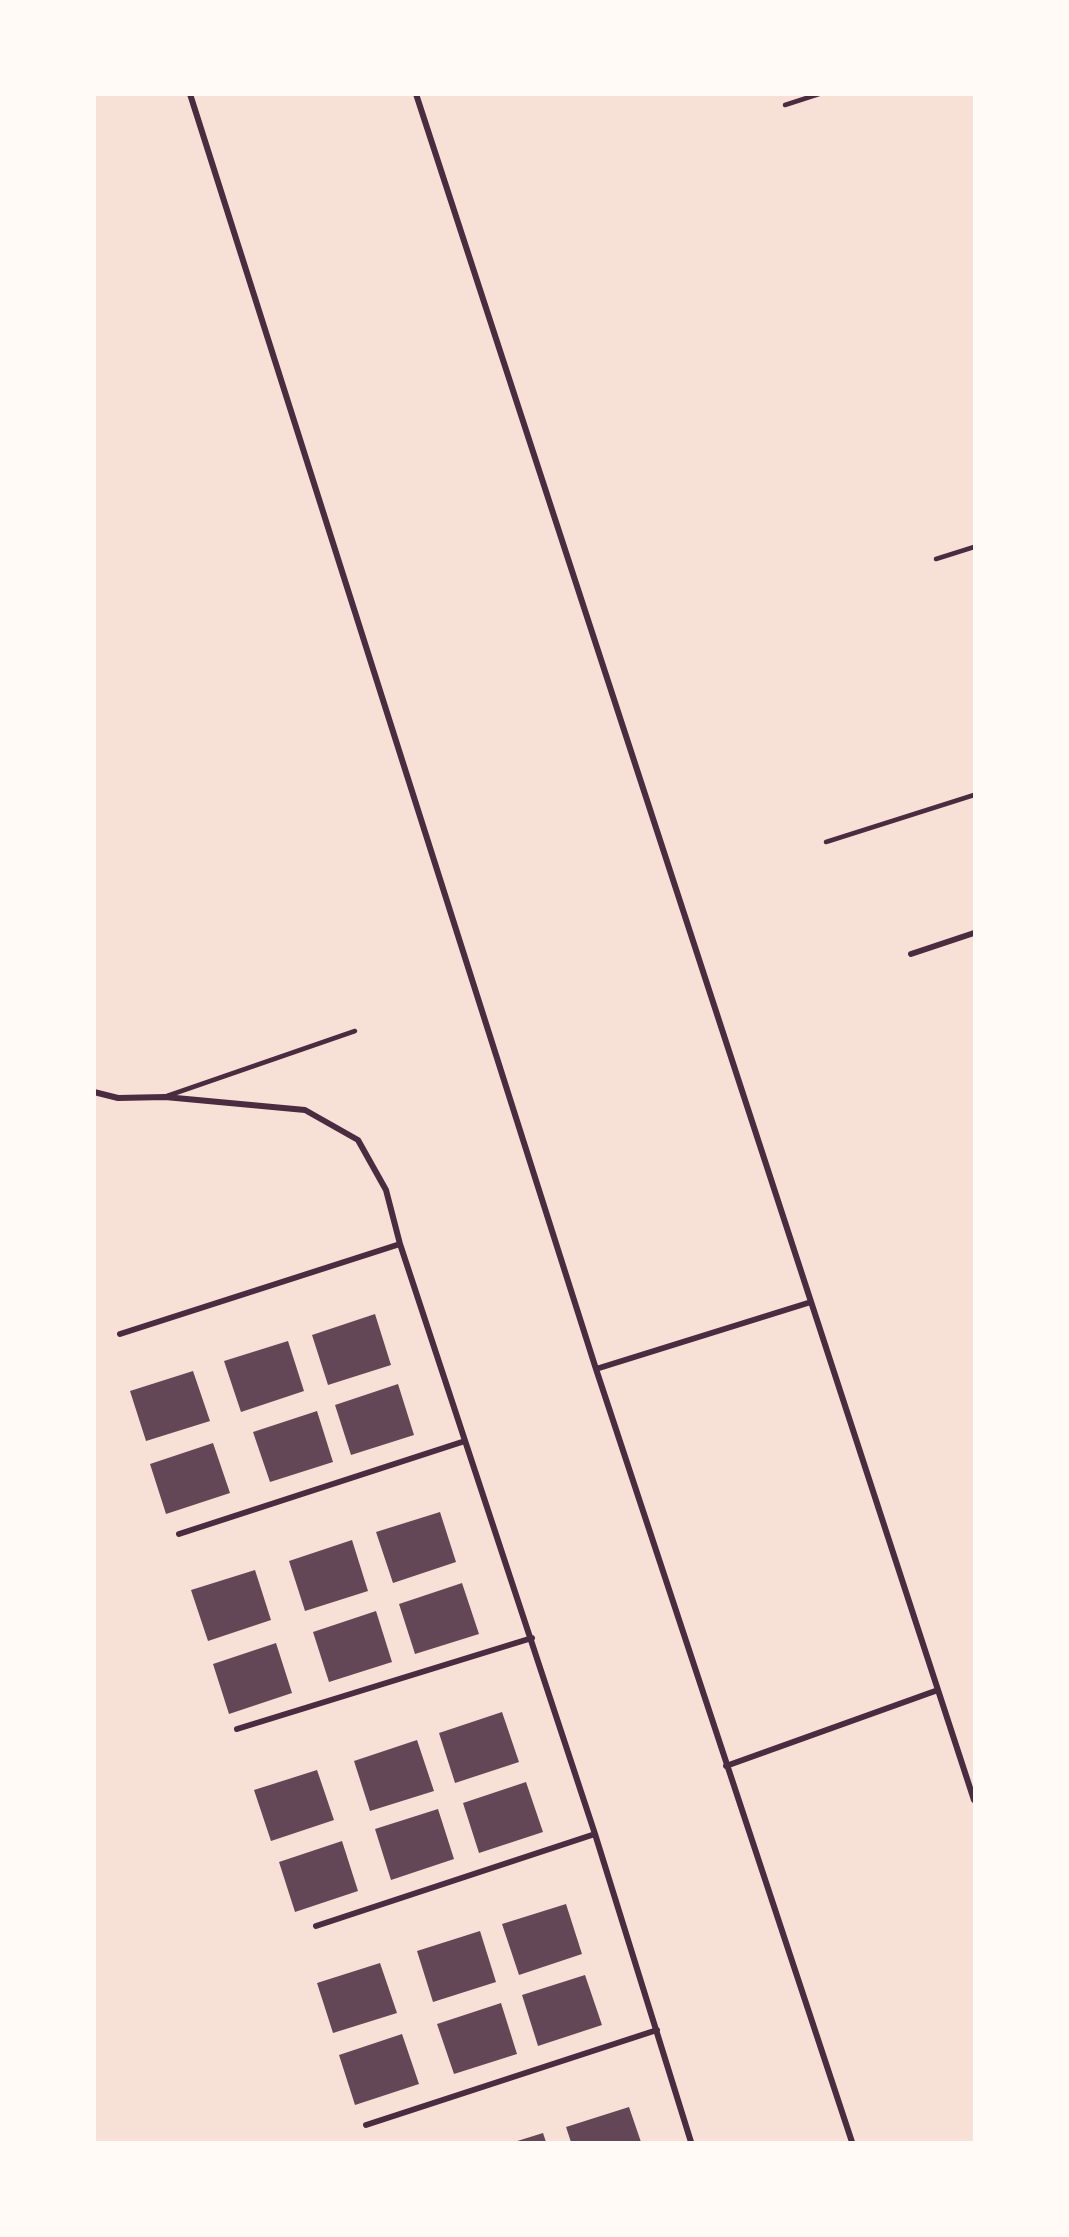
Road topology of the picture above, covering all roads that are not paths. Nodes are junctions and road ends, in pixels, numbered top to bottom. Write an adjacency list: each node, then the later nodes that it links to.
1 (190, 94): 17 (street)
2 (416, 94): 15 (street)
3 (819, 94): 4 (lane)
4 (785, 105)
5 (975, 547): 6 (lane)
6 (936, 559)
7 (975, 795): 8 (lane)
8 (826, 842)
9 (975, 933): 10 (street)
10 (911, 954)
11 (355, 1031): 13 (lane)
12 (94, 1092): 13 (street)
13 (165, 1097): 14 (street)
14 (400, 1244): 16 (street); 18 (street)
15 (811, 1302): 17 (street); 21 (street)
16 (120, 1334)
17 (596, 1369): 23 (street)
18 (465, 1441): 19 (street); 20 (street)
19 (179, 1534)
20 (532, 1638): 22 (street); 25 (street)
21 (938, 1690): 23 (street); 24 (street)
22 (237, 1729)
23 (726, 1766): 30 (street)
24 (975, 1800)
25 (595, 1834): 26 (street); 27 (street)
26 (316, 1926)
27 (657, 2030): 28 (street); 29 (street)
28 (366, 2125)
29 (691, 2142)
30 (852, 2142)

